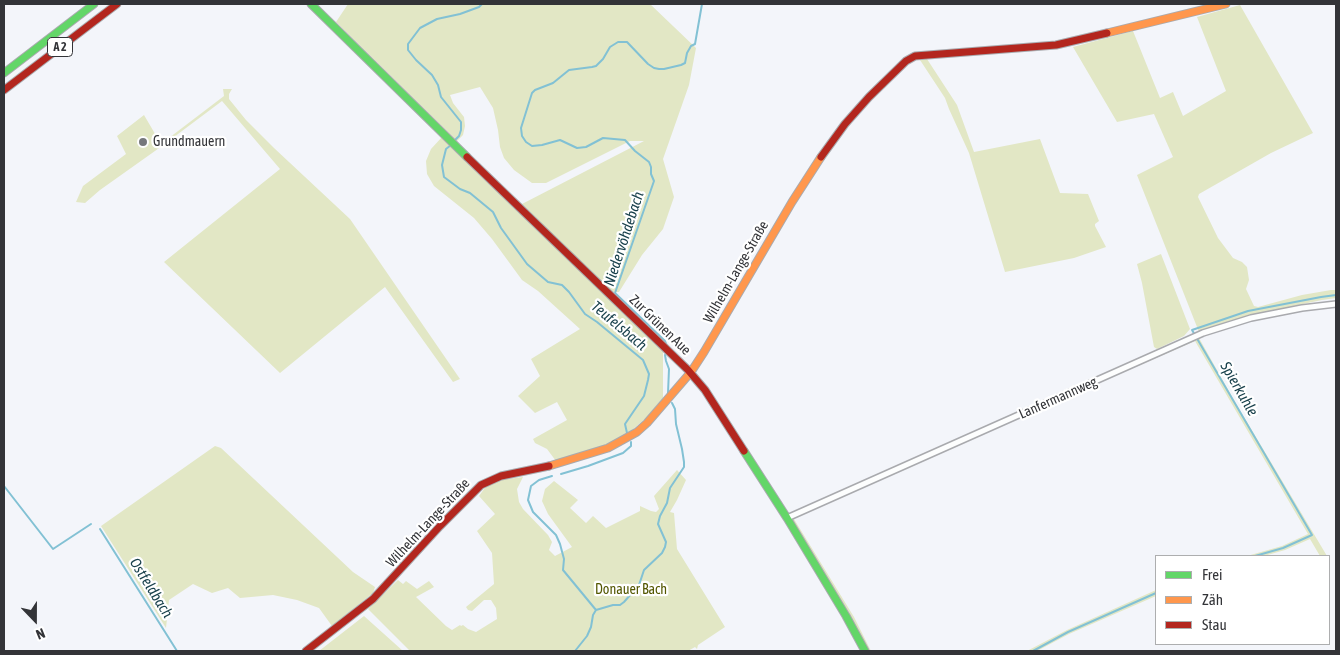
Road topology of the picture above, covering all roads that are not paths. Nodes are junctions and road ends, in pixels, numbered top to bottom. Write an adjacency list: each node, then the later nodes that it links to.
1 (94, 4): 5 (main road, A 2)
2 (117, 4): 6 (main road, A 2)
3 (311, 4): 8 (main road, Zur Grünen Aue)
4 (1226, 4): 8 (main road, Wilhelm-Lange-Straße)
5 (4, 73)
6 (4, 90)
7 (1336, 304): 9 (street, Lanfermannweg)
8 (690, 372): 9 (main road, Zur Grünen Aue); 10 (main road, Wilhelm-Lange-Straße)
9 (787, 518): 11 (main road, Zur Grünen Aue)
10 (306, 651)
11 (865, 651)

